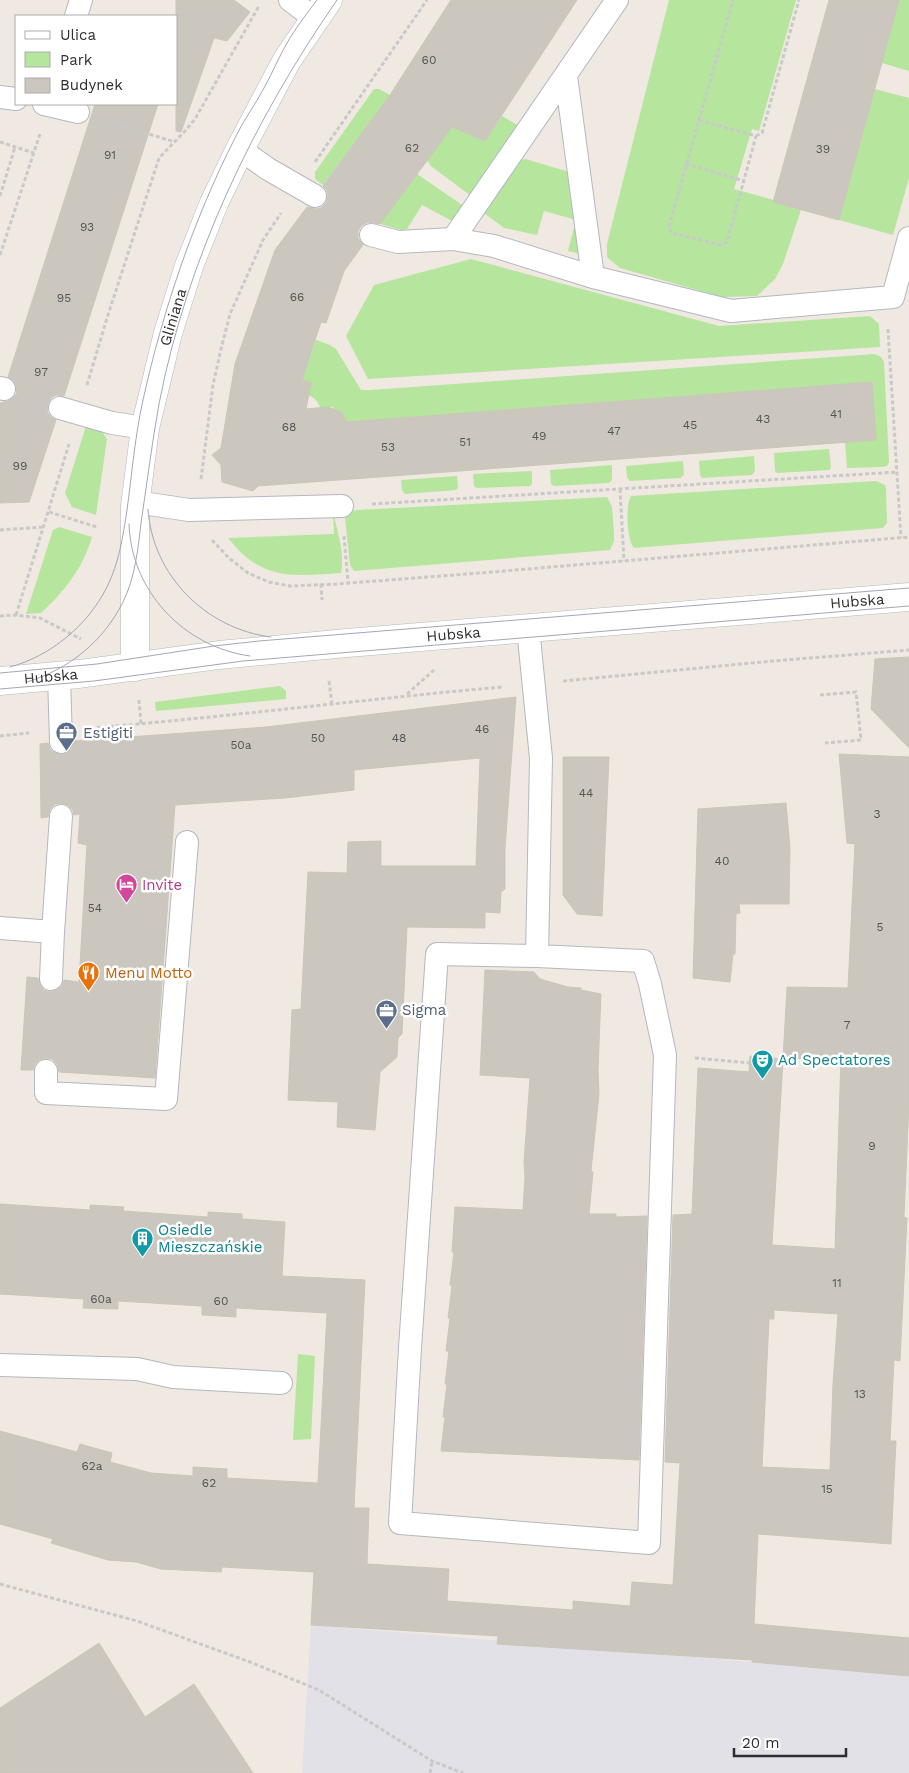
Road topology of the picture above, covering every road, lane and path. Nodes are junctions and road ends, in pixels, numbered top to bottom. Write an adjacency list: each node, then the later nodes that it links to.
1 (81, 0): 9 (lane)
2 (260, 0): 19 (path)
3 (290, 0): 8 (lane)
4 (427, 0): 25 (path)
5 (617, 0): 10 (lane)
6 (733, 0): 16 (path)
7 (799, 0): 17 (path)
8 (322, 9): 21 (street, Gliniana)
9 (76, 15)
10 (566, 76): 29 (lane); 31 (lane)
11 (0, 97): 12 (lane)
12 (15, 100)
13 (48, 105): 22 (path)
14 (52, 105): 15 (lane)
15 (78, 112): 19 (path)
16 (698, 120): 17 (path); 23 (path)
17 (756, 136): 24 (path)
18 (0, 142): 20 (path)
19 (175, 142): 33 (path)
20 (15, 147): 22 (path); 26 (path)
21 (240, 149): 25 (lane); 34 (street, Gliniana)
22 (34, 153): 30 (path)
23 (686, 164): 24 (path); 24 (path)
24 (744, 181)
25 (307, 191): 36 (path)
26 (0, 196)
27 (371, 235): 29 (lane)
28 (909, 238): 32 (lane)
29 (453, 239): 31 (lane)
30 (0, 255)
31 (593, 277): 32 (lane)
32 (893, 297): 35 (path)
33 (69, 410): 34 (lane); 41 (path)
34 (146, 428): 38 (street, Gliniana)
35 (898, 472): 37 (path); 46 (path)
36 (201, 474)
37 (620, 489): 39 (path); 47 (path)
38 (136, 502): 40 (lane); 57 (street, Gliniana)
39 (342, 506): 40 (lane); 48 (path)
40 (201, 510): 49 (path)
41 (49, 512): 42 (path); 43 (path)
42 (44, 527): 44 (path); 52 (path)
43 (97, 527)
44 (0, 530)
45 (909, 537): 46 (path)
46 (901, 538): 47 (path)
47 (624, 561): 48 (path)
48 (348, 583): 49 (path)
49 (321, 584): 51 (path)
50 (909, 597): 55 (street, Hubska)
51 (322, 600)
52 (16, 615): 53 (path); 54 (path)
53 (0, 616)
54 (40, 618)
55 (528, 628): 57 (street, Hubska); 61 (lane)
56 (909, 650): 61 (path)
57 (135, 667): 58 (street, Hubska)
58 (59, 676): 59 (street, Hubska); 65 (lane)
59 (0, 680)
60 (329, 681): 63 (path)
61 (534, 684): 63 (path); 71 (lane)
62 (820, 695): 66 (path)
63 (332, 704): 65 (path)
64 (0, 736): 65 (path)
65 (62, 736)
66 (825, 743)
67 (61, 816): 70 (lane)
68 (187, 842): 75 (lane)
69 (0, 928): 70 (lane)
70 (53, 932): 72 (lane)
71 (537, 956): 73 (lane); 73 (lane)
72 (51, 978)
73 (665, 1055): 74 (path)
74 (750, 1063)
75 (46, 1071)
76 (0, 1365): 77 (lane)
77 (282, 1383)
78 (0, 1584): 79 (path)
79 (432, 1760): 80 (path); 81 (path)
80 (430, 1773)
81 (463, 1773)

